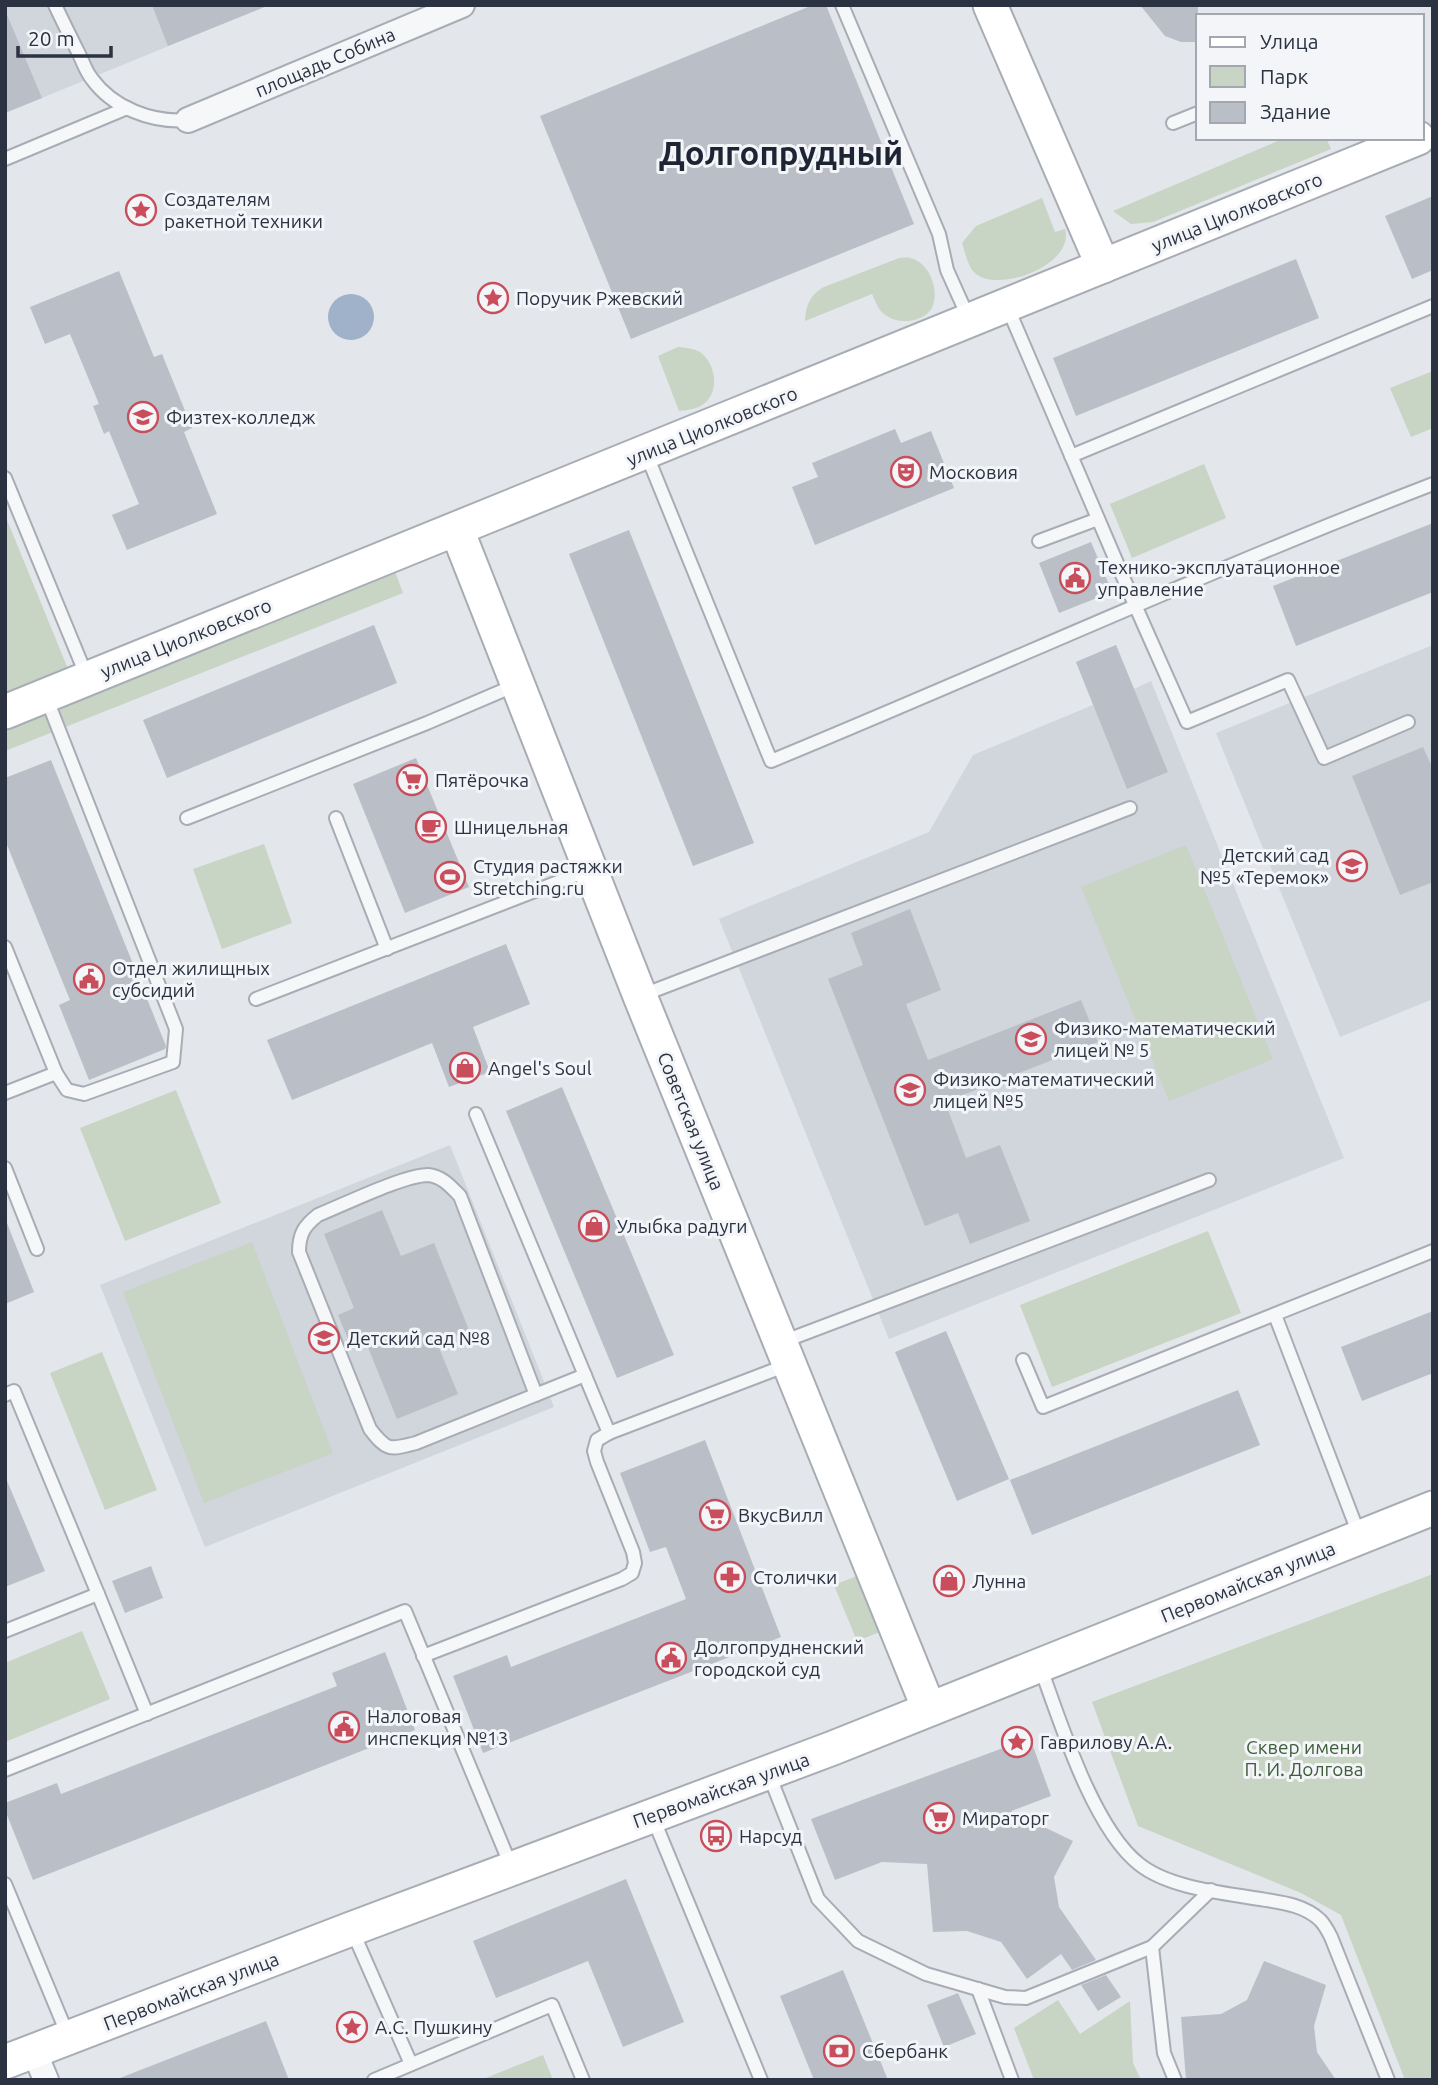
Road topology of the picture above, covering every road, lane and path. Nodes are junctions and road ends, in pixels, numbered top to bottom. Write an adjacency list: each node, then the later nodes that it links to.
1 (55, 5): 5 (lane)
2 (462, 5): 7 (street, площадь Собина)
3 (842, 5): 14 (lane)
4 (990, 5): 11 (street)
5 (127, 108): 7 (lane); 10 (lane)
6 (1196, 114): 8 (lane)
7 (188, 120)
8 (1173, 123)
9 (1414, 140): 11 (street, улица Циолковского)
10 (5, 159)
11 (1103, 266): 12 (street, улица Циолковского)
12 (1007, 305): 14 (street, улица Циолковского); 16 (lane)
13 (1433, 306): 16 (lane)
14 (970, 321): 15 (street, улица Циолковского)
15 (646, 453): 20 (street, улица Циолковского); 22 (lane)
16 (1071, 456): 19 (lane)
17 (5, 478): 23 (lane)
18 (1433, 484): 22 (lane)
19 (1098, 519): 21 (lane); 22 (lane)
20 (457, 530): 23 (street, улица Циолковского); 24 (street, Советская улица)
21 (1039, 541)
22 (1135, 605): 27 (lane)
23 (87, 678): 25 (street, улица Циолковского)
24 (516, 685): 29 (lane); 31 (street, Советская улица)
25 (46, 696): 26 (street, улица Циолковского); 36 (lane)
26 (5, 712)
27 (1408, 722)
28 (1130, 808): 34 (lane)
29 (187, 818)
30 (336, 818): 33 (lane)
31 (590, 870): 33 (lane); 34 (street, Советская улица)
32 (5, 947): 36 (lane)
33 (387, 949): 35 (lane)
34 (640, 996): 44 (street, Советская улица)
35 (256, 999)
36 (56, 1073): 37 (lane)
37 (5, 1093)
38 (476, 1114): 46 (lane)
39 (5, 1168): 41 (lane)
40 (1209, 1180): 44 (lane)
41 (37, 1249)
42 (1433, 1251): 43 (lane)
43 (1275, 1315): 45 (lane); 51 (lane)
44 (786, 1353): 49 (lane); 56 (street, Советская улица)
45 (1023, 1360)
46 (585, 1375): 48 (lane); 49 (lane)
47 (5, 1395): 52 (lane)
48 (536, 1395): 48 (lane)
49 (608, 1433): 54 (lane)
50 (1433, 1508): 51 (street, Первомайская улица)
51 (1360, 1537): 55 (street, Первомайская улица)
52 (98, 1594): 53 (lane); 57 (lane)
53 (5, 1630)
54 (423, 1656): 57 (lane); 61 (lane)
55 (1040, 1665): 56 (street, Первомайская улица); 63 (lane)
56 (929, 1709): 59 (street, Первомайская улица)
57 (147, 1714): 58 (lane)
58 (5, 1770)
59 (768, 1772): 60 (street, Первомайская улица); 66 (lane)
60 (652, 1815): 61 (street, Первомайская улица); 73 (lane)
61 (512, 1868): 64 (street, Первомайская улица)
62 (5, 1884): 67 (lane)
63 (1211, 1890): 65 (lane); 76 (lane)
64 (351, 1928): 67 (street, Первомайская улица); 69 (lane)
65 (1152, 1947): 66 (lane); 75 (lane)
66 (978, 1989): 74 (lane)
67 (69, 2038): 68 (street, Первомайская улица)
68 (29, 2064)
69 (411, 2064): 70 (lane); 72 (lane)
70 (388, 2077): 71 (lane)
71 (374, 2080)
72 (583, 2080)
73 (761, 2080)
74 (1012, 2080)
75 (1175, 2080)
76 (1388, 2080)

